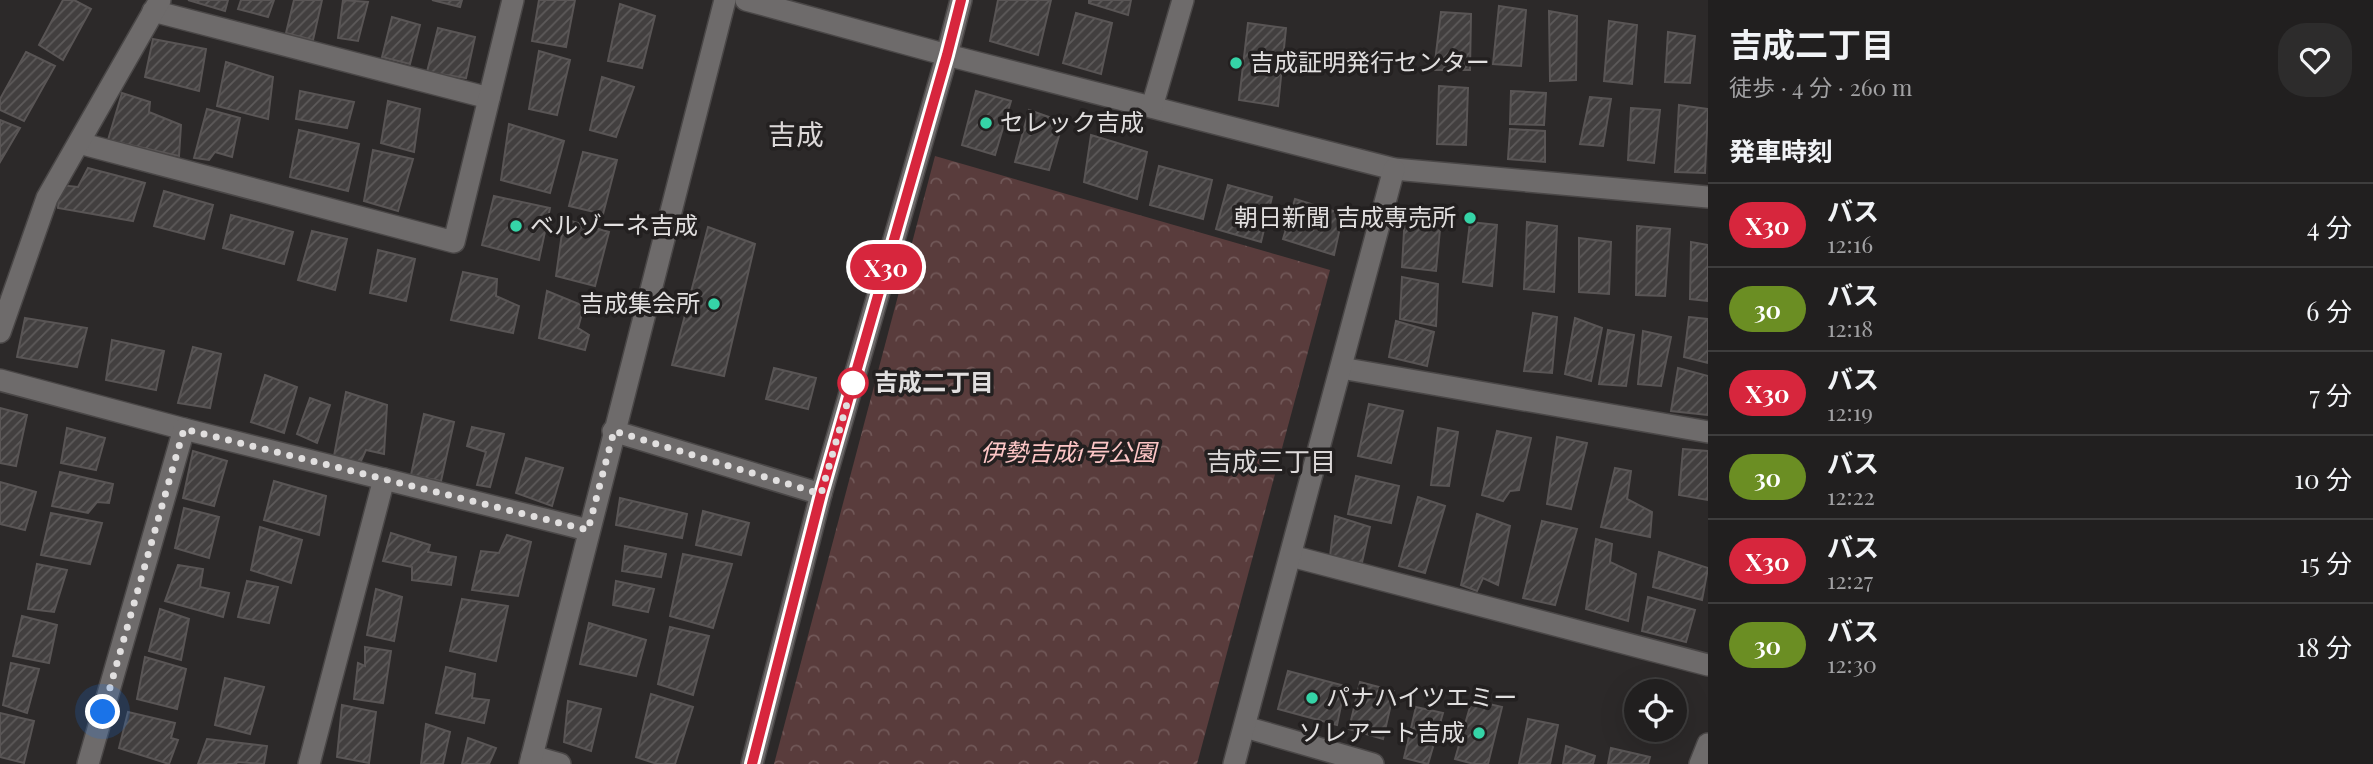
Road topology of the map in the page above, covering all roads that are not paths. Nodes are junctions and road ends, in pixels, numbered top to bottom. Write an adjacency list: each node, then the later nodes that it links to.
1 (513, 0): 8 (street)
2 (725, 0): 17 (street)
3 (746, 0): 7 (street)
4 (961, 0): 7 (street)
5 (1184, 0): 9 (street)
6 (157, 6): 8 (street); 10 (street)
7 (947, 55): 9 (street); 20 (street)
8 (489, 99): 10 (street)
9 (1152, 107): 11 (street)
10 (79, 143): 13 (street)
11 (1394, 169): 12 (street); 14 (street)
12 (1708, 197)
13 (0, 332)
14 (1342, 368): 18 (street); 22 (street)
15 (0, 380): 16 (street)
16 (184, 429): 19 (street); 27 (street)
17 (614, 431): 20 (street); 21 (street)
18 (1708, 432)
19 (384, 480): 21 (street); 28 (street)
20 (821, 494): 30 (street)
21 (588, 530): 26 (street)
22 (1291, 556): 23 (street); 24 (street)
23 (1708, 665)
24 (1245, 727): 31 (street); 32 (street)
25 (1708, 744): 33 (street)
26 (531, 760): 29 (street)
27 (88, 764)
28 (309, 764)
29 (560, 764)
30 (752, 764)
31 (1234, 764)
32 (1373, 764)
33 (1700, 764)

